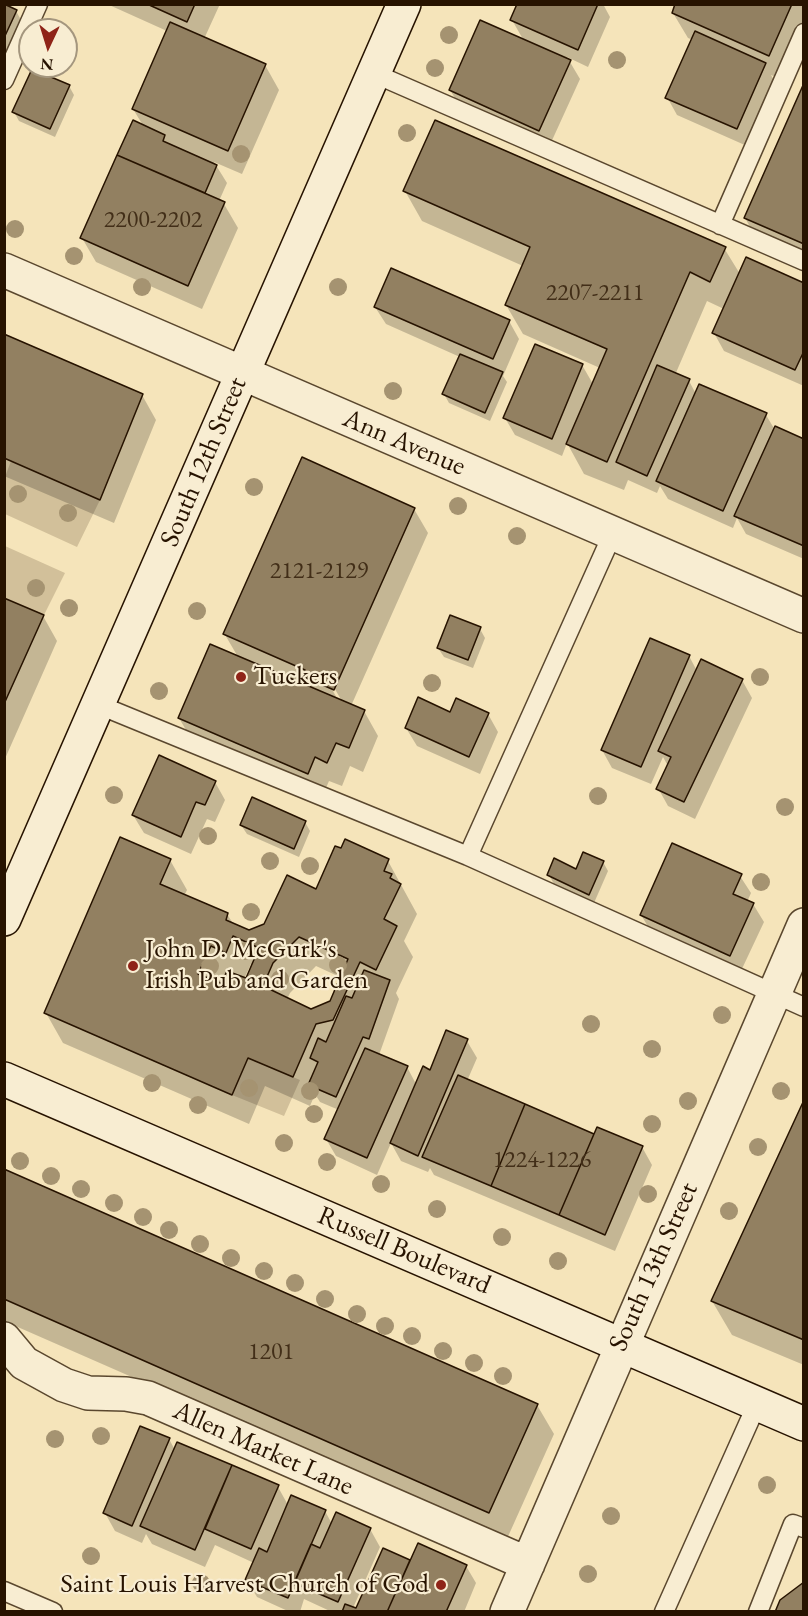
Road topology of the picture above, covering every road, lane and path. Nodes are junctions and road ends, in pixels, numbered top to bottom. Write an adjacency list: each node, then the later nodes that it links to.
1 (38, 4): 5 (lane)
2 (404, 4): 4 (street, South 12th Street)
3 (804, 33): 6 (lane)
4 (373, 74): 6 (lane); 9 (street, South 12th Street)
5 (4, 80)
6 (720, 225): 7 (lane)
7 (804, 261)
8 (4, 270): 9 (street, Ann Avenue)
9 (243, 373): 10 (street, Ann Avenue); 12 (street, South 12th Street)
10 (613, 533): 11 (street, Ann Avenue); 13 (lane)
11 (804, 616)
12 (99, 705): 13 (lane); 14 (street, South 12th Street)
13 (468, 856): 16 (lane)
14 (4, 919)
15 (804, 924): 16 (street, South 13th Street)
16 (773, 994): 17 (lane); 20 (street, South 13th Street)
17 (804, 1008)
18 (4, 1079): 20 (street, Russell Boulevard)
19 (4, 1339): 24 (street, Allen Market Lane)
20 (620, 1344): 21 (street, Russell Boulevard); 24 (street, South 13th Street)
21 (757, 1404): 22 (street, Russell Boulevard); 28 (lane)
22 (804, 1424)
23 (804, 1528): 29 (lane)
24 (528, 1564): 27 (street, South 13th Street)
25 (4, 1591): 26 (lane)
26 (53, 1611)
27 (507, 1611)
28 (664, 1611)
29 (758, 1611)

